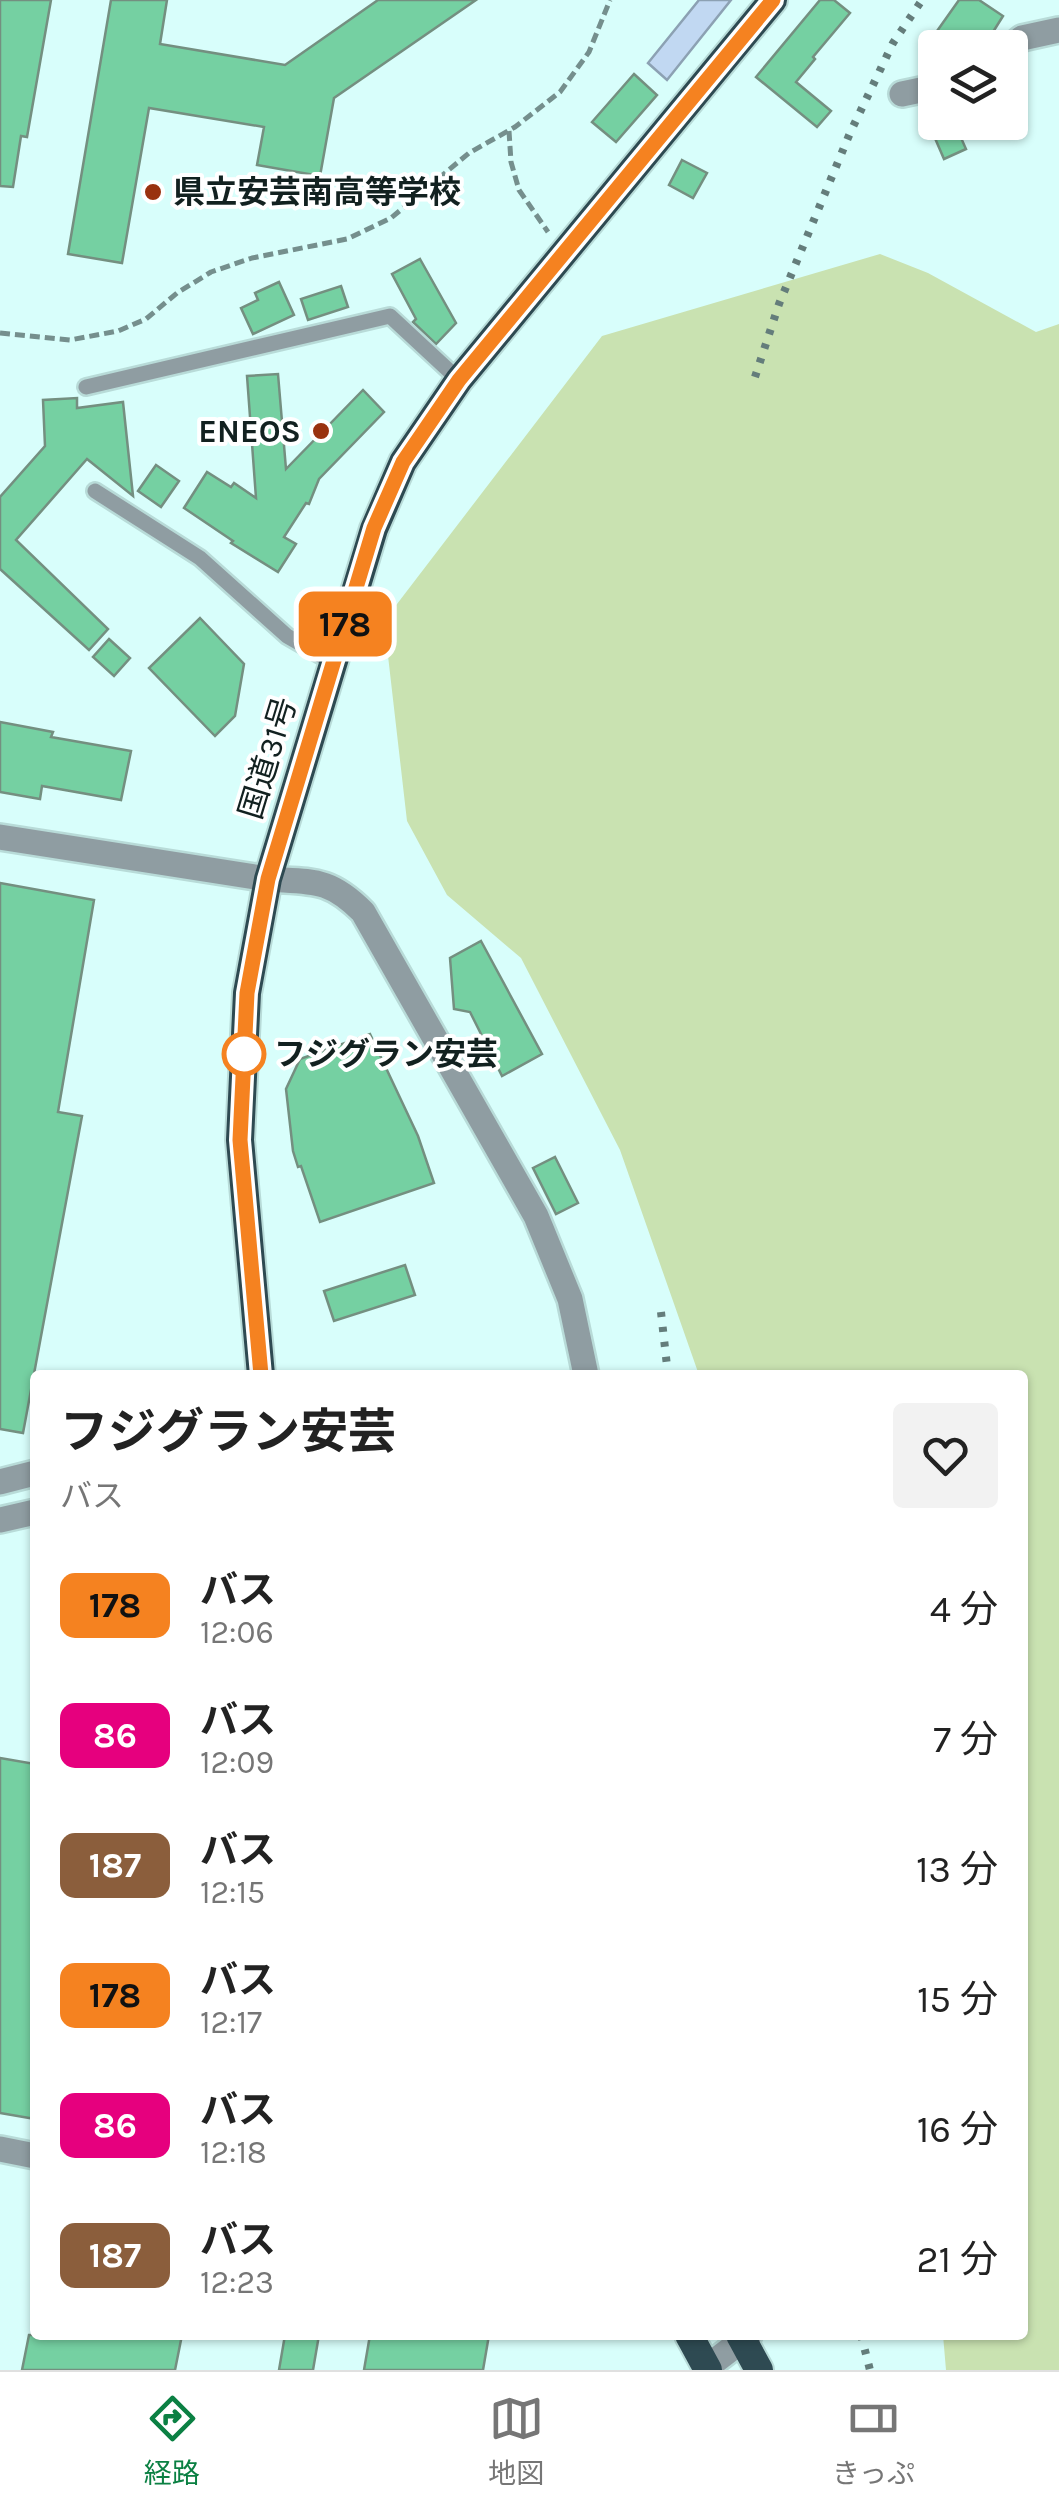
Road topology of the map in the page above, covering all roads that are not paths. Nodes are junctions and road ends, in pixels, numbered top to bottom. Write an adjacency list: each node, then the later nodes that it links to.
1 (773, 0): 6 (highway, 国道31号)
2 (1059, 30): 3 (street)
3 (1028, 37)
4 (918, 91): 5 (street)
5 (902, 94)
6 (459, 380): 7 (lane); 9 (highway, 国道31号)
7 (86, 387)
8 (95, 491): 9 (lane)
9 (334, 664): 11 (highway, 国道31号)
10 (0, 836): 11 (street)
11 (268, 879): 12 (highway, 国道31号); 13 (street)
12 (261, 1370)
13 (585, 1370)
14 (30, 1474): 15 (street)
15 (0, 1482)
16 (30, 1513): 17 (street)
17 (0, 1520)
18 (0, 2149): 19 (street)
19 (30, 2155)
20 (692, 2340): 23 (highway)
21 (741, 2340): 23 (street)
22 (745, 2340): 24 (highway)
23 (707, 2369)
24 (759, 2370)

